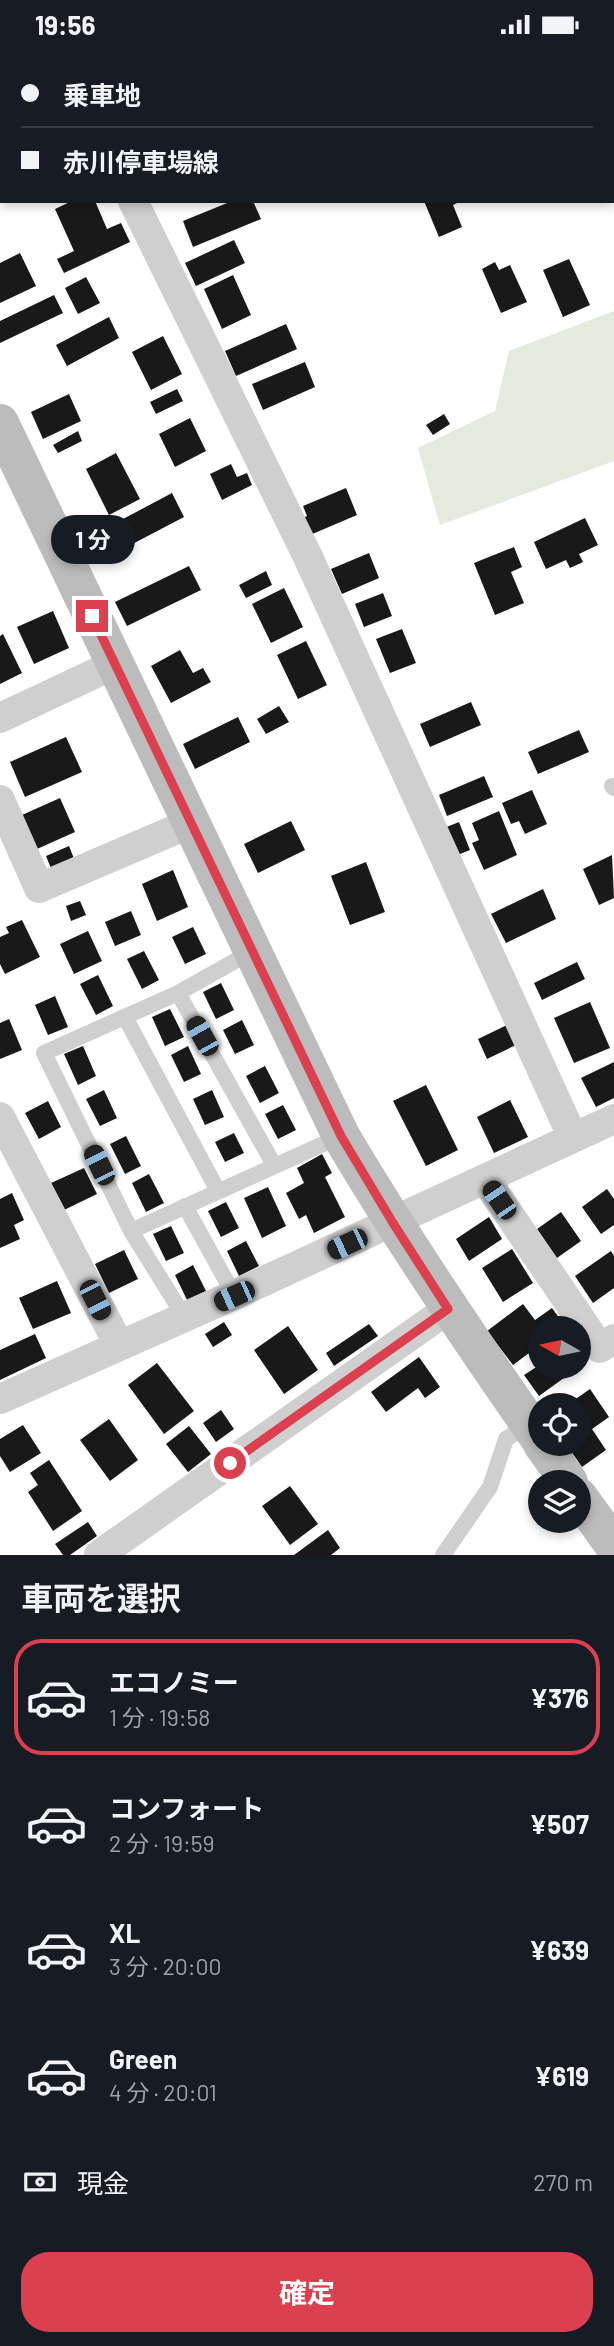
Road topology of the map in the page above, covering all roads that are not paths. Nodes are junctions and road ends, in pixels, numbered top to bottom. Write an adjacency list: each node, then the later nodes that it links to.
1 (134, 203): 13 (street)
2 (0, 423): 3 (main road)
3 (116, 664): 4 (street); 6 (main road)
4 (0, 718)
5 (0, 800): 6 (street)
6 (191, 823): 7 (main road)
7 (253, 951): 8 (lane); 12 (main road)
8 (178, 993): 9 (lane); 14 (lane)
9 (125, 1017): 16 (lane); 19 (lane)
10 (0, 1117): 24 (street)
11 (614, 1119): 13 (street)
12 (341, 1136): 14 (lane); 18 (main road)
13 (573, 1138): 15 (street)
14 (274, 1165): 16 (lane)
15 (485, 1179): 18 (street); 23 (street)
16 (218, 1191): 17 (lane)
17 (185, 1206): 19 (lane); 20 (lane)
18 (393, 1223): 20 (street); 21 (main road)
19 (131, 1231): 22 (lane)
20 (234, 1296): 22 (street)
21 (448, 1309): 26 (main road); 30 (street)
22 (185, 1318): 24 (street)
23 (614, 1339)
24 (119, 1346): 25 (street)
25 (0, 1399)
26 (528, 1423)
27 (528, 1437): 31 (lane)
28 (591, 1514): 29 (main road)
29 (614, 1546)
30 (99, 1555)
31 (443, 1555)

